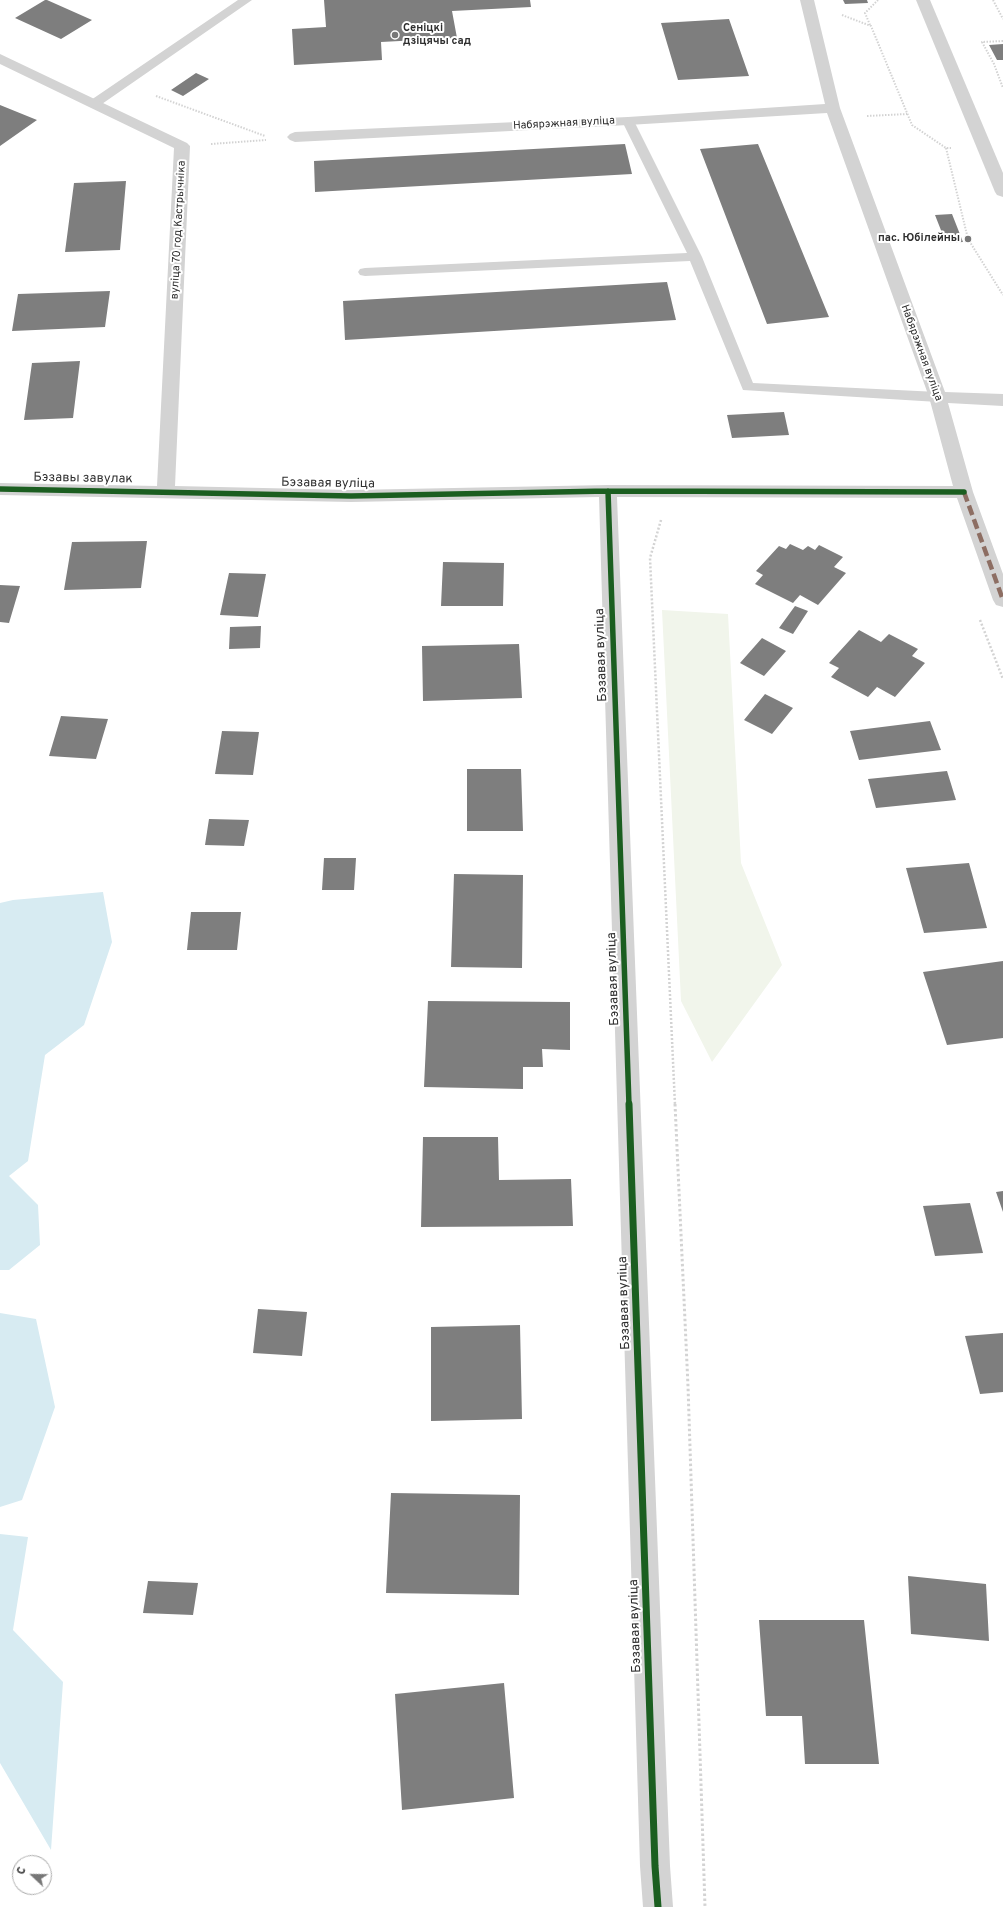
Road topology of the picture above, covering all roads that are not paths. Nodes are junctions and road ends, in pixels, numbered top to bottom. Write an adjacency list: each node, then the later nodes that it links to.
1 (246, 0): 5 (lane)
2 (923, 0): 9 (street)
3 (808, 1): 6 (street, Набярэжная вуліца)
4 (0, 58): 5 (street, вуліца 70 год Кастрычніка)
5 (95, 103): 16 (street, вуліца 70 год Кастрычніка)
6 (835, 112): 7 (street, Набярэжная вуліца); 12 (street, Набярэжная вуліца)
7 (628, 121): 8 (street, Набярэжная вуліца); 10 (lane)
8 (295, 137)
9 (1003, 192)
10 (695, 257): 11 (lane); 12 (lane)
11 (365, 272)
12 (938, 397): 13 (street); 17 (street, Набярэжная вуліца)
13 (1003, 400)
14 (0, 489): 16 (street, Бэзавы завулак)
15 (608, 491): 16 (street, Бэзавая вуліца); 17 (street); 19 (street, Бэзавая вуліца)
16 (166, 492)
17 (964, 492): 18 (street, Набярэжная вуліца)
18 (1003, 600)
19 (658, 1907)

